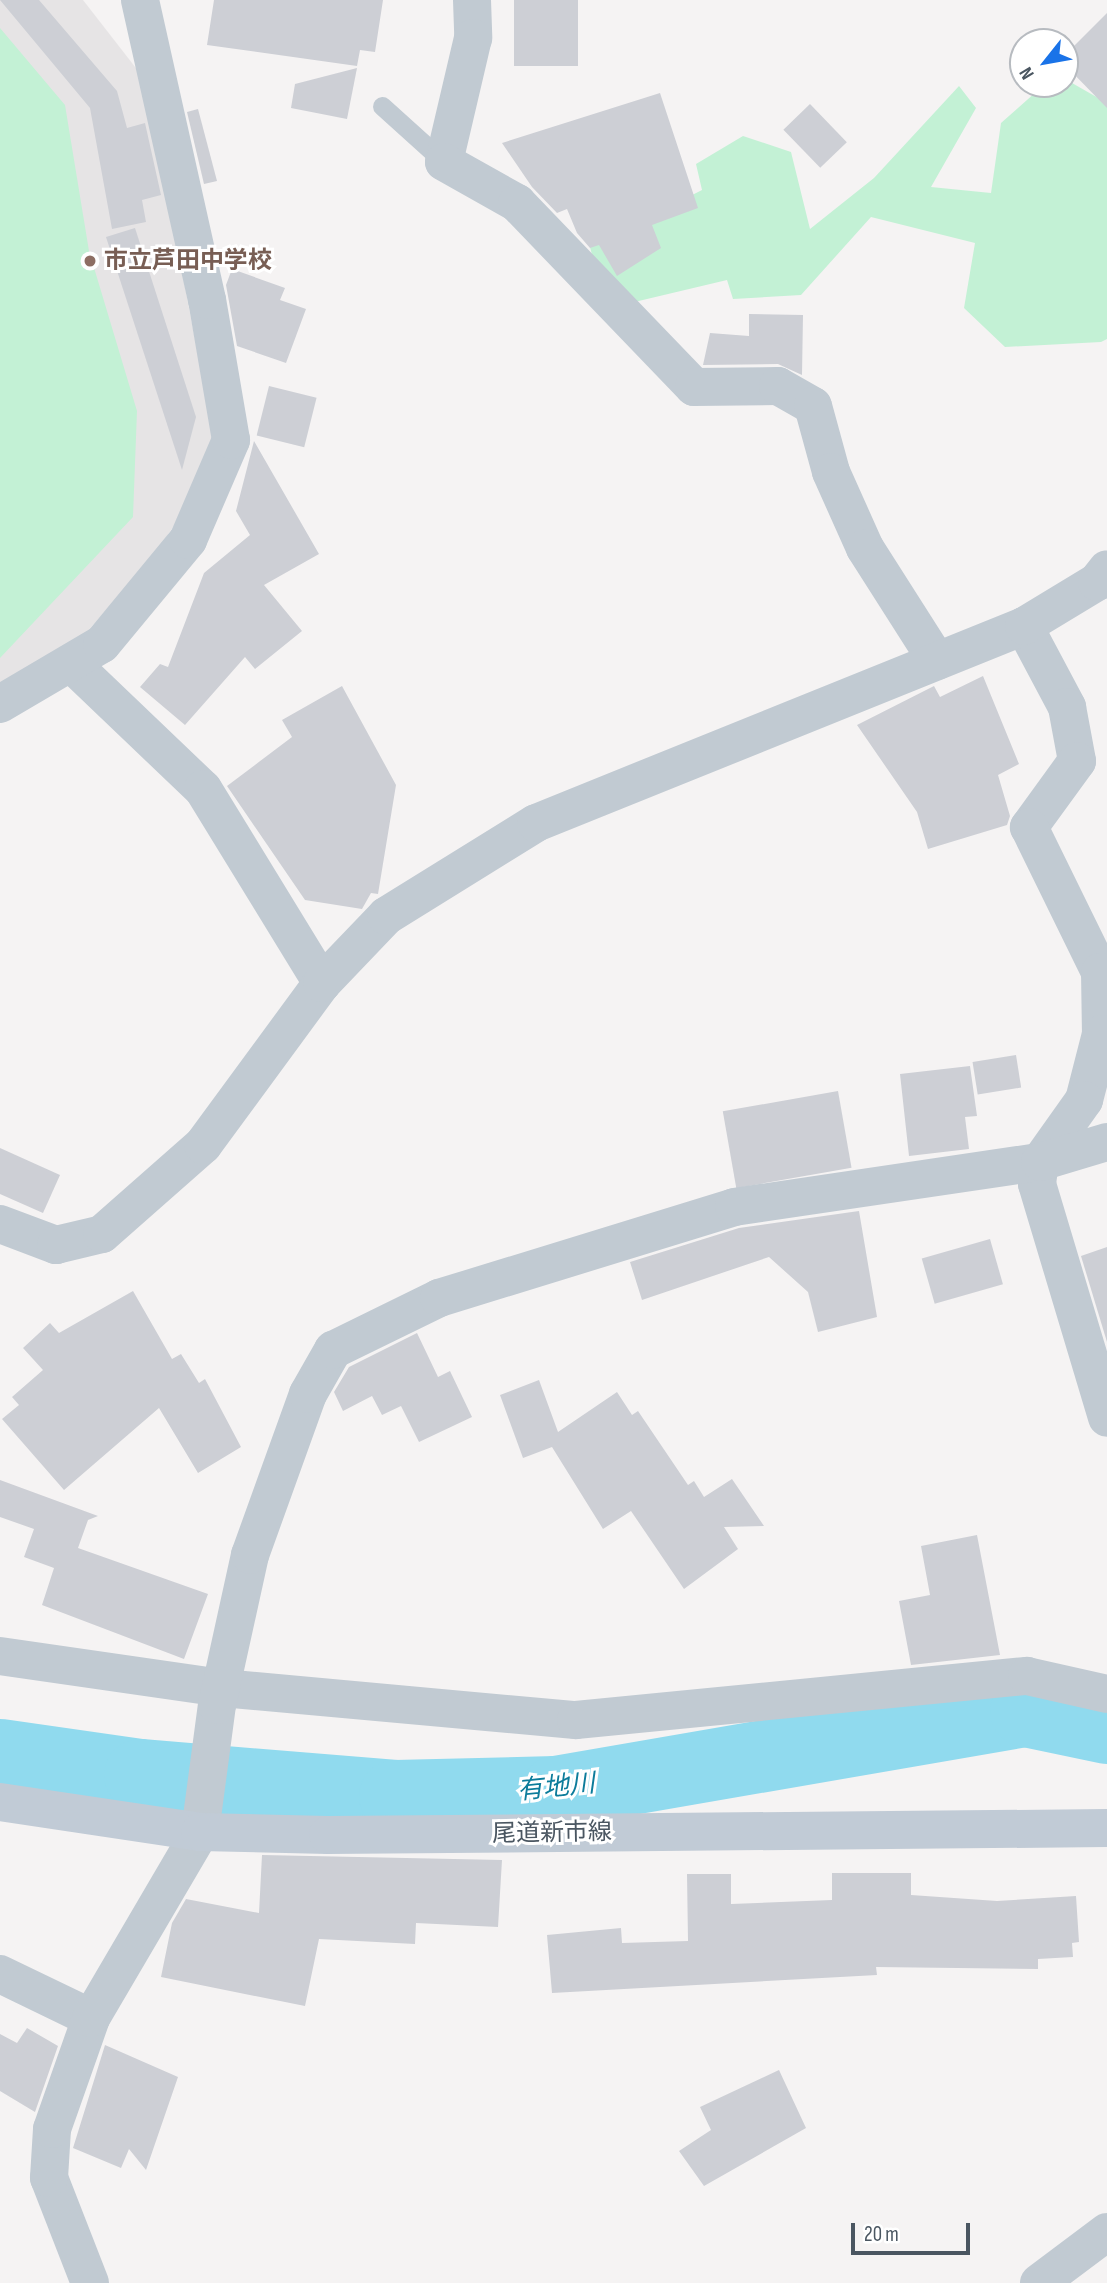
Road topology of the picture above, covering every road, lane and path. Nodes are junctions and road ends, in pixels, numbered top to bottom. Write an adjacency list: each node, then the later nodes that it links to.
1 (140, 0): 8 (street)
2 (472, 0): 4 (street)
3 (382, 106): 4 (lane)
4 (444, 162): 7 (street)
5 (1107, 569): 6 (street)
6 (1024, 626): 7 (street); 12 (street)
7 (937, 661): 10 (street)
8 (72, 664): 9 (street); 10 (street)
9 (0, 704)
10 (321, 983): 13 (street)
11 (1107, 1142): 12 (street)
12 (1040, 1162): 14 (street); 17 (street)
13 (0, 1224)
14 (1107, 1418)
15 (0, 1656): 17 (street)
16 (1107, 1694): 17 (street)
17 (219, 1697): 19 (street)
18 (0, 1802): 19 (main road, 尾道新市線)
19 (203, 1821): 20 (main road, 尾道新市線); 22 (street)
20 (1107, 1828)
21 (0, 1974): 22 (street)
22 (91, 2018): 24 (street)
23 (1107, 2232): 25 (street)
24 (90, 2283)
25 (1040, 2283)

